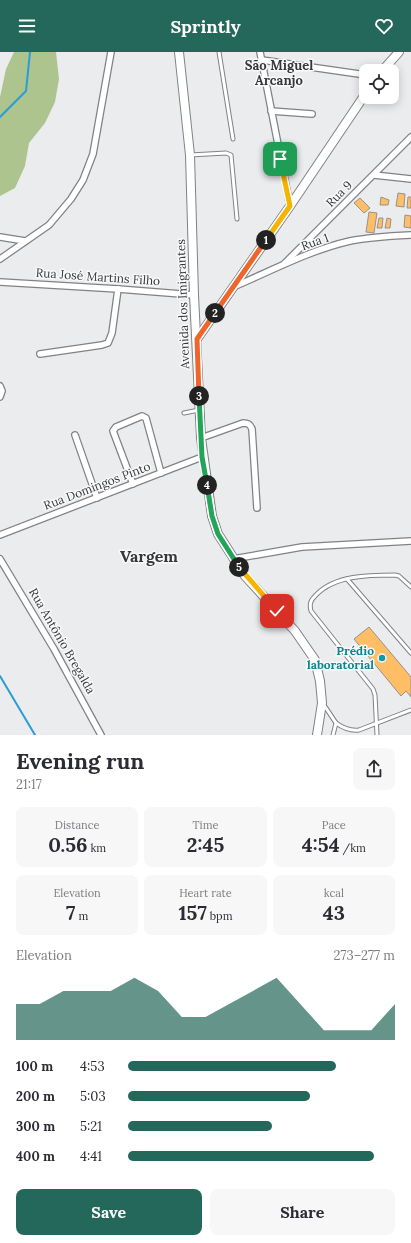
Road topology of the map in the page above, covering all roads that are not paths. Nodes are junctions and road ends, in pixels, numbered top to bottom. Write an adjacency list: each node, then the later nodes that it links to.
1 (111, 52): 21 (street)
2 (179, 52): 14 (street, Avenida dos Imigrantes)
3 (219, 52): 13 (lane)
4 (260, 52): 6 (street)
5 (398, 52): 7 (street)
6 (262, 60): 8 (street); 10 (street)
7 (388, 64)
8 (359, 74)
9 (359, 103): 17 (street)
10 (271, 111): 11 (street); 17 (street)
11 (312, 114)
12 (411, 137): 15 (street, Rua 9)
13 (233, 139)
14 (190, 155): 18 (lane); 27 (street, Avenida dos Imigrantes)
15 (374, 175): 16 (street); 23 (street, Rua 9)
16 (411, 179)
17 (290, 206): 25 (street)
18 (237, 219)
19 (411, 235): 23 (street, Rua 1)
20 (0, 237): 21 (street)
21 (25, 241): 22 (street)
22 (0, 259)
23 (282, 265): 25 (street, Rua 1)
24 (0, 282): 26 (street, Rua José Martins Filho)
25 (231, 288): 28 (street)
26 (118, 289): 27 (street, Rua José Martins Filho); 29 (street)
27 (194, 295): 28 (street, Avenida dos Imigrantes)
28 (197, 339): 32 (street, Avenida dos Imigrantes)
29 (40, 354)
30 (0, 386): 31 (street)
31 (0, 397)
32 (199, 410): 33 (lane); 35 (street, Avenida dos Imigrantes)
33 (184, 413)
34 (75, 435): 39 (street)
35 (201, 438): 36 (street, Avenida dos Imigrantes); 40 (street)
36 (202, 457): 37 (street, Rua Domingos Pinto); 44 (street, Avenida dos Imigrantes)
37 (161, 473): 38 (street, Rua Domingos Pinto); 38 (street)
38 (133, 484): 39 (street, Rua Domingos Pinto)
39 (97, 498): 41 (street, Rua Domingos Pinto)
40 (257, 508)
41 (0, 535)
42 (411, 541): 44 (street)
43 (0, 559): 53 (street, Rua Antônio Bregalda)
44 (233, 559): 48 (street, Avenida dos Imigrantes)
45 (346, 579): 46 (lane); 47 (lane); 51 (lane)
46 (411, 587)
47 (411, 653)
48 (322, 703): 50 (lane); 54 (street, Avenida dos Imigrantes)
49 (411, 710): 51 (lane)
50 (336, 723): 52 (lane); 55 (lane)
51 (377, 723): 52 (lane); 57 (lane)
52 (359, 730): 56 (lane)
53 (101, 735)
54 (318, 735)
55 (333, 735)
56 (359, 735)
57 (377, 735)

